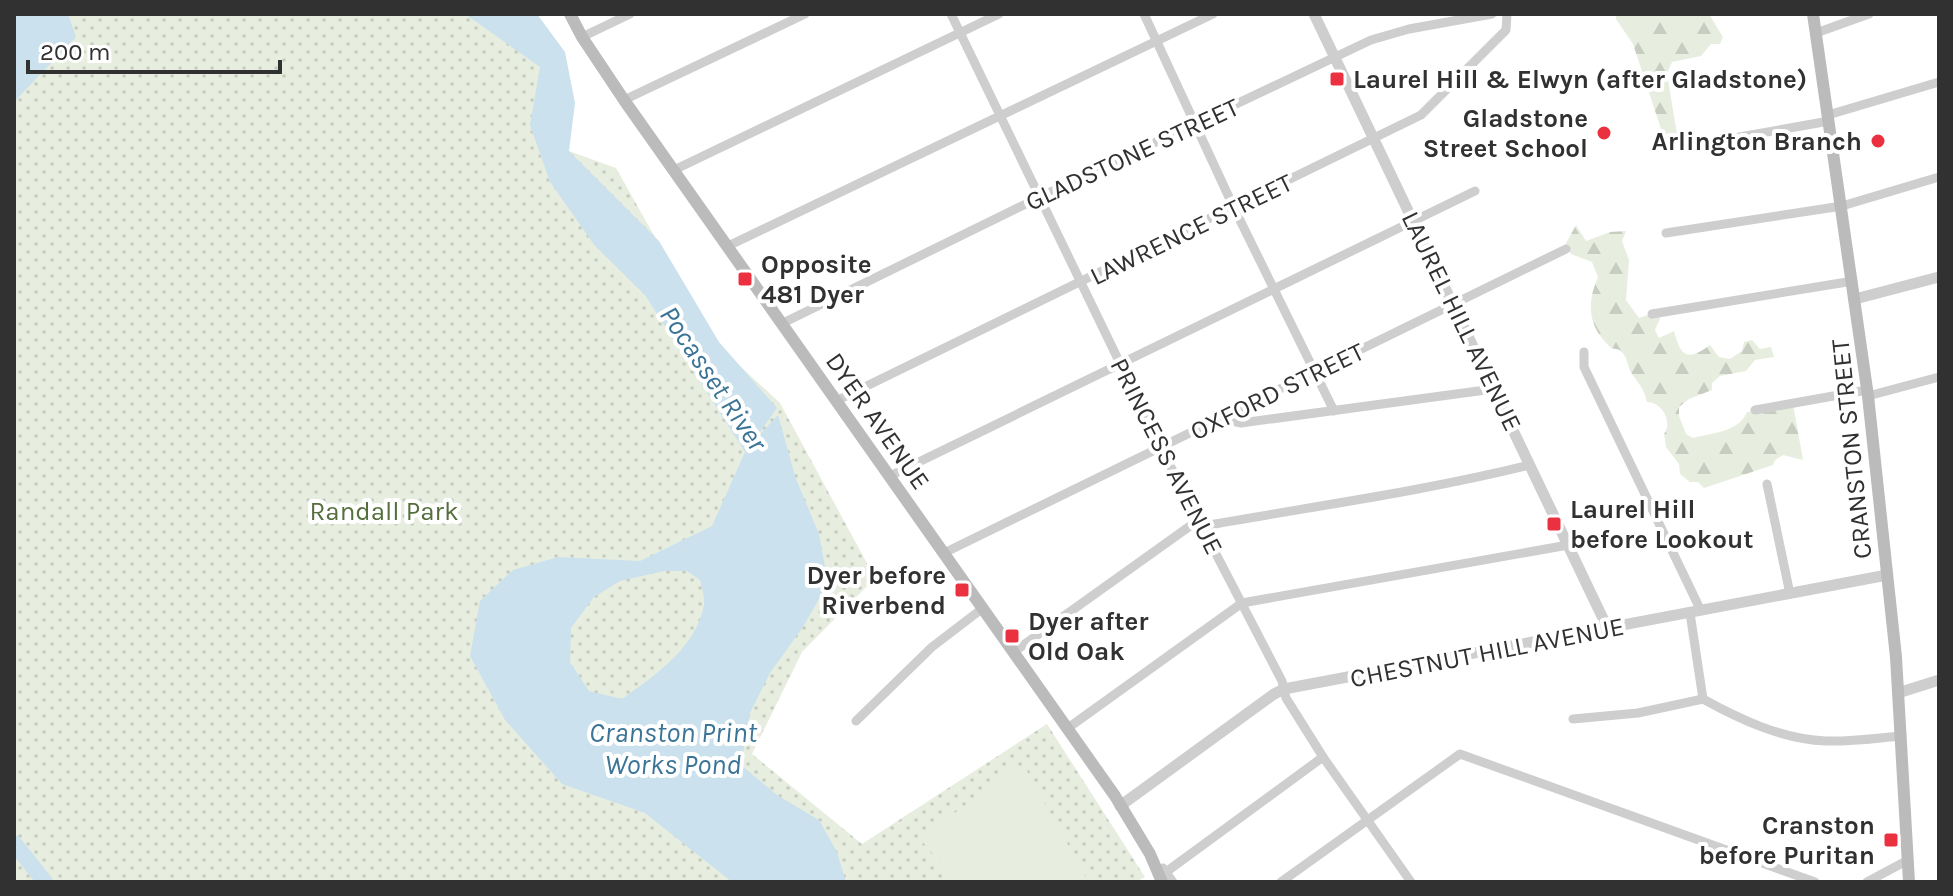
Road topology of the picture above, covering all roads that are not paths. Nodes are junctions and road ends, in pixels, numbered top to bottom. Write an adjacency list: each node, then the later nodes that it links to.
1 (570, 14): 15 (main road, DYER AVENUE)
2 (630, 14): 15 (street)
3 (805, 14): 19 (street)
4 (951, 14): 13 (street, PRINCESS AVENUE)
5 (999, 14): 13 (street)
6 (1144, 14): 16 (street)
7 (1213, 14): 16 (street)
8 (1314, 14): 17 (street, LAUREL HILL AVENUE)
9 (1492, 14): 17 (street, GLADSTONE STREET)
10 (1507, 14): 23 (street, LAWRENCE STREET)
11 (1813, 14): 14 (main road, CRANSTON STREET)
12 (1869, 14): 14 (street)
13 (960, 33): 20 (street, PRINCESS AVENUE); 25 (street)
14 (1816, 33): 21 (main road, CRANSTON STREET)
15 (582, 37): 19 (main road, DYER AVENUE)
16 (1156, 41): 20 (street); 22 (street)
17 (1334, 57): 22 (street, GLADSTONE STREET); 23 (street, LAUREL HILL AVENUE)
18 (1939, 82): 21 (street)
19 (624, 100): 25 (main road, DYER AVENUE)
20 (1001, 116): 28 (street, PRINCESS AVENUE); 33 (street)
21 (1828, 118): 24 (street); 29 (main road, CRANSTON STREET)
22 (1196, 125): 28 (street, GLADSTONE STREET); 30 (street)
23 (1375, 139): 30 (street, LAWRENCE STREET); 31 (street, LAUREL HILL AVENUE)
24 (1683, 147)
25 (674, 170): 33 (main road, DYER AVENUE)
26 (1939, 177): 29 (street)
27 (1475, 191): 31 (street)
28 (1040, 197): 37 (street, PRINCESS AVENUE); 42 (street, GLADSTONE STREET)
29 (1842, 206): 32 (street); 36 (main road, CRANSTON STREET)
30 (1234, 208): 37 (street, LAWRENCE STREET); 38 (street)
31 (1414, 222): 38 (street); 40 (street, LAUREL HILL AVENUE)
32 (1666, 233)
33 (728, 246): 42 (main road, DYER AVENUE)
34 (1566, 249): 40 (street, OXFORD STREET)
35 (1939, 277): 39 (street)
36 (1853, 281): 39 (main road, CRANSTON STREET); 41 (street)
37 (1080, 283): 44 (street, PRINCESS AVENUE); 49 (street, LAWRENCE STREET)
38 (1274, 289): 44 (street); 45 (street)
39 (1855, 299): 48 (main road, CRANSTON STREET)
40 (1454, 304): 45 (street, OXFORD STREET); 47 (street, LAUREL HILL AVENUE)
41 (1652, 314)
42 (783, 323): 49 (main road, DYER AVENUE)
43 (1584, 352): 64 (street)
44 (1121, 364): 53 (street, PRINCESS AVENUE); 55 (street)
45 (1315, 373): 51 (street); 52 (street, OXFORD STREET)
46 (1939, 377): 48 (street)
47 (1493, 389): 51 (street); 54 (street, LAUREL HILL AVENUE)
48 (1867, 393): 50 (street); 60 (main road, CRANSTON STREET)
49 (836, 401): 55 (main road, DYER AVENUE)
50 (1755, 410)
51 (1334, 411): 52 (street)
52 (1220, 418): 53 (street, OXFORD STREET)
53 (1161, 448): 57 (street, PRINCESS AVENUE); 59 (street, OXFORD STREET)
54 (1530, 465): 57 (street); 58 (street, LAUREL HILL AVENUE)
55 (890, 476): 59 (main road, DYER AVENUE)
56 (1767, 484): 61 (street)
57 (1199, 523): 62 (street, PRINCESS AVENUE); 66 (street)
58 (1568, 545): 62 (street); 65 (street, LAUREL HILL AVENUE)
59 (944, 553): 63 (main road, DYER AVENUE)
60 (1887, 575): 61 (street, CHESTNUT HILL AVENUE); 69 (main road, CRANSTON STREET)
61 (1790, 594): 64 (street, CHESTNUT HILL AVENUE)
62 (1242, 603): 68 (street, PRINCESS AVENUE); 73 (street)
63 (983, 608): 66 (main road, DYER AVENUE); 72 (street)
64 (1695, 612): 65 (street, CHESTNUT HILL AVENUE); 70 (street)
65 (1608, 629): 68 (street, CHESTNUT HILL AVENUE)
66 (1015, 651): 73 (main road, DYER AVENUE)
67 (1939, 680): 69 (street)
68 (1284, 689): 75 (street, PRINCESS AVENUE); 76 (street, CHESTNUT HILL AVENUE)
69 (1898, 693): 74 (main road, CRANSTON STREET)
70 (1703, 699): 71 (street); 74 (street)
71 (1573, 719)
72 (856, 721)
73 (1068, 728): 76 (main road, DYER AVENUE)
74 (1902, 736): 78 (main road, CRANSTON STREET)
75 (1323, 757): 77 (street, PRINCESS AVENUE); 79 (street)
76 (1120, 806): 79 (main road, DYER AVENUE)
77 (1367, 819): 81 (street); 82 (street, PRINCESS AVENUE); 83 (street)
78 (1908, 860): 84 (street); 85 (main road, CRANSTON STREET)
79 (1164, 877): 80 (street, DYER AVENUE)
80 (1173, 882)
81 (1281, 882)
82 (1411, 882)
83 (1815, 882)
84 (1867, 882)
85 (1909, 882)

